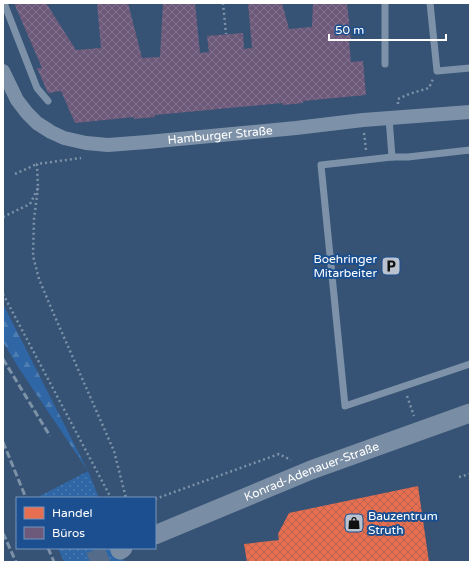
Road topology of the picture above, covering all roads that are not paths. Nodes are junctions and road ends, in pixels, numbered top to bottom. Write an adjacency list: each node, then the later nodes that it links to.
1 (4, 3): 7 (lane)
2 (385, 3): 4 (lane)
3 (430, 3): 5 (lane)
4 (385, 64)
5 (470, 68)
6 (3, 71): 9 (street, Hamburger Straße)
7 (48, 101)
8 (470, 112): 9 (street, Hamburger Straße)
9 (389, 118): 11 (lane)
10 (470, 150): 11 (lane)
11 (392, 157): 12 (lane)
12 (470, 364)
13 (470, 413): 14 (main road, Konrad-Adenauer-Straße)
14 (156, 535)

